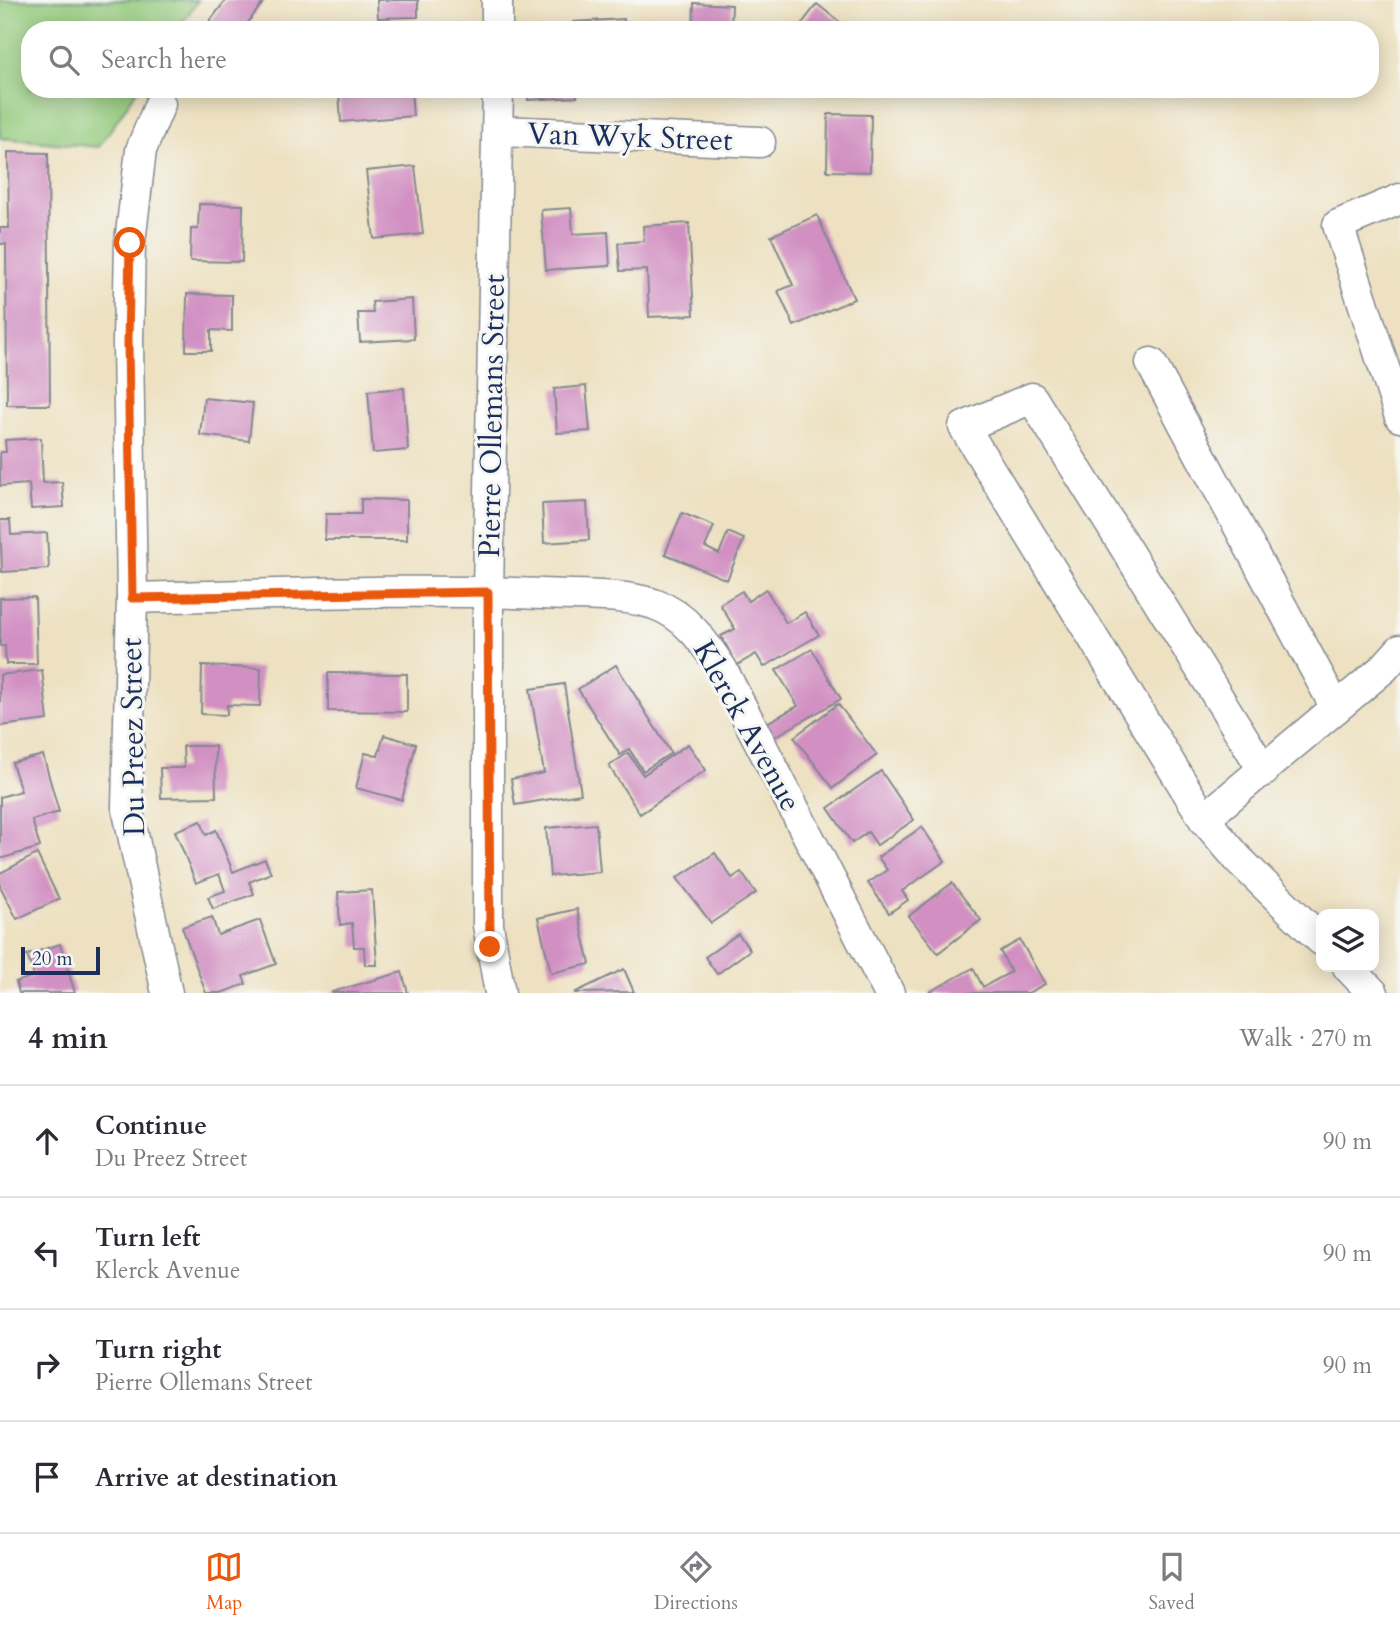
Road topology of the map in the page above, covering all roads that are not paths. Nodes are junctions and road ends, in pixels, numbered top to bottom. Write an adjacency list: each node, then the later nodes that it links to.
1 (497, 0): 2 (street)
2 (497, 21)
3 (498, 98): 5 (street, Pierre Ollemans Street)
4 (160, 104): 11 (street, Du Preez Street)
5 (499, 131): 6 (street, Van Wyk Street); 10 (street, Pierre Ollemans Street)
6 (760, 142)
7 (1400, 199): 9 (street)
8 (1151, 363): 13 (street)
9 (1400, 417)
10 (488, 592): 11 (street, Klerck Avenue); 19 (street, Pierre Ollemans Street); 20 (street, Klerck Avenue)
11 (132, 598): 18 (street, Du Preez Street)
12 (1395, 668): 13 (street)
13 (1336, 708): 14 (street)
14 (1264, 771): 15 (street); 15 (street)
15 (1204, 819): 16 (street)
16 (1316, 935)
17 (1353, 972): 21 (street)
18 (167, 993)
19 (500, 993)
20 (889, 993)
21 (1373, 993)

